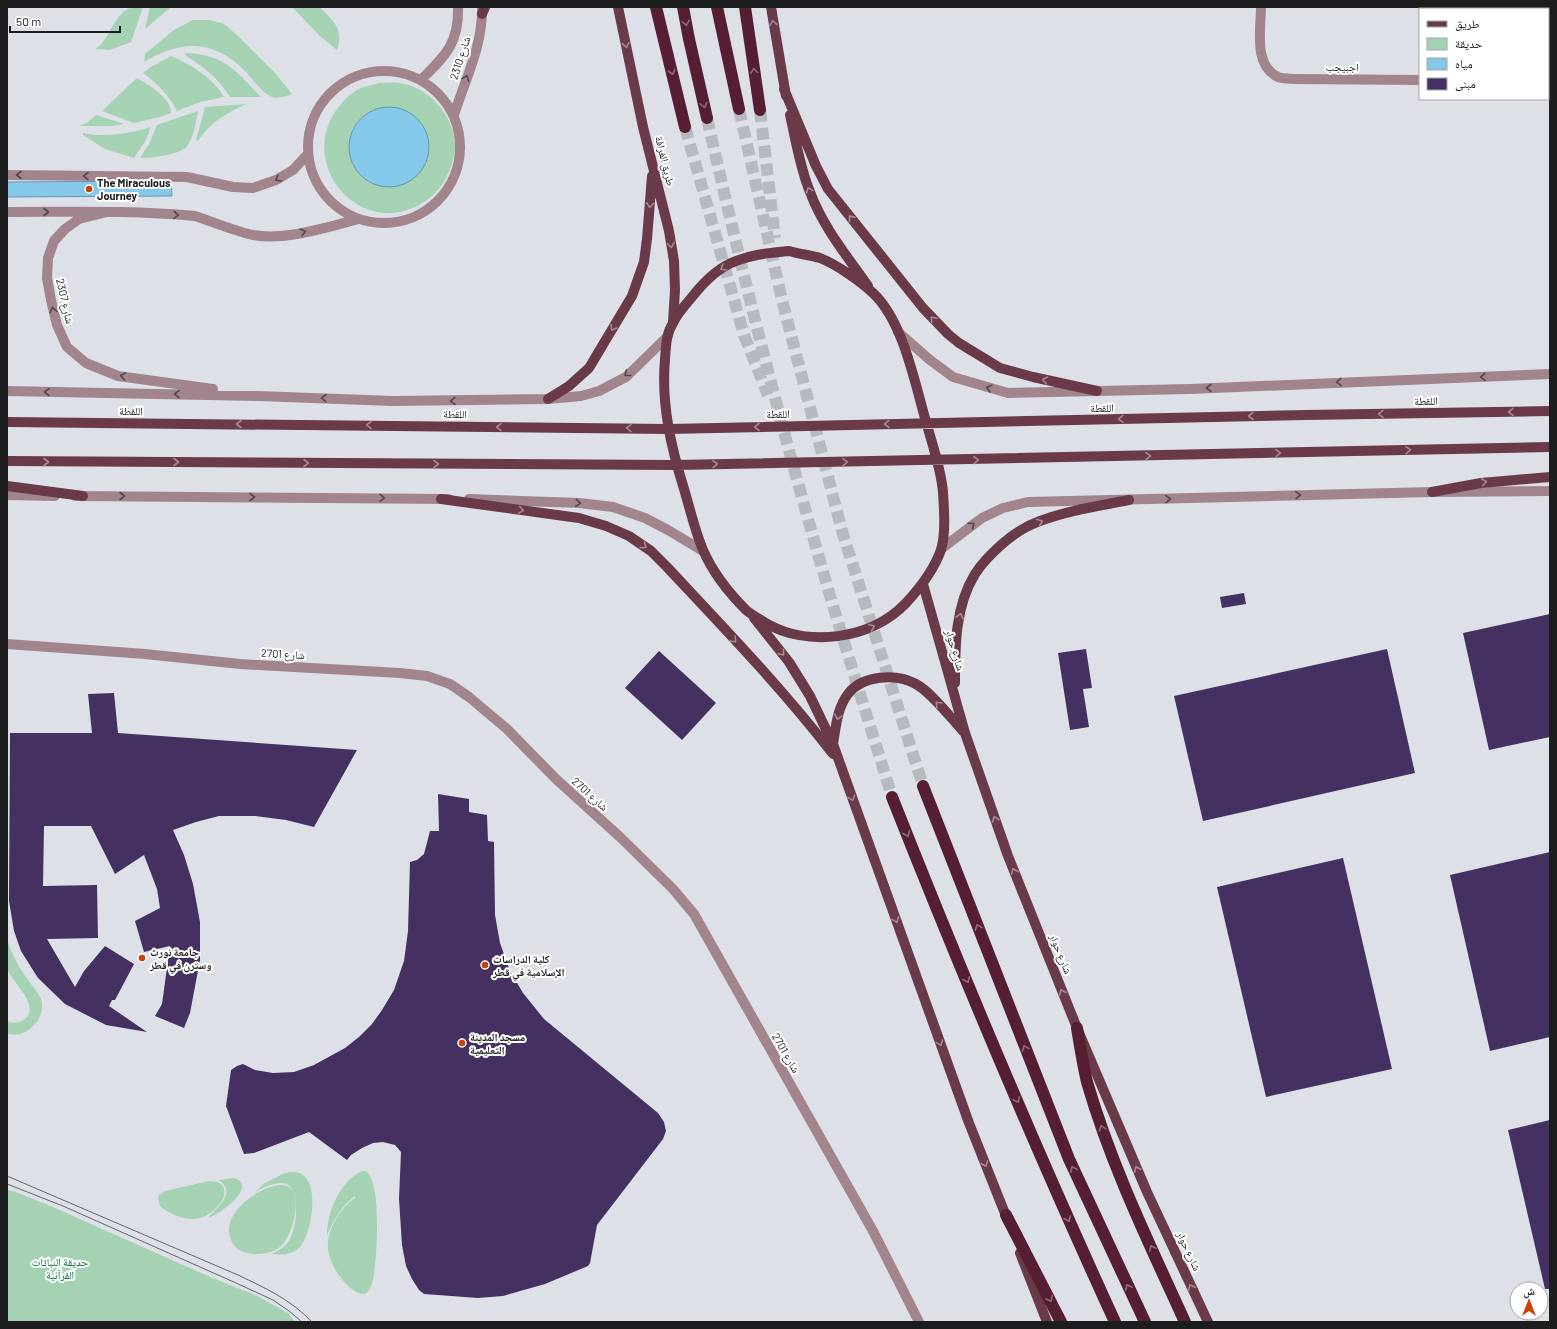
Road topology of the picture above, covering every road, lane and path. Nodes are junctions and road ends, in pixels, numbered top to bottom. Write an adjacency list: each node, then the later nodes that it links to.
1 (458, 7): 10 (street, شارع 2310)
2 (618, 7): 19 (main road, طريق الغرافة, one-way to 19)
3 (656, 7): 17 (highway, one-way to 17)
4 (683, 7): 16 (highway, one-way to 16)
5 (718, 7): 13 (highway)
6 (745, 7): 14 (highway, one-way to 6)
7 (771, 7): 12 (main road, one-way to 7)
8 (1261, 7): 11 (street, اجبيجب)
9 (483, 9): 15 (street, شارع 2310, one-way to 9)
10 (421, 80): 15 (street); 18 (street)
11 (1419, 80)
12 (784, 89): 24 (main road, one-way to 12); 30 (main road, one-way to 12)
13 (739, 109)
14 (760, 110)
15 (454, 115): 23 (street)
16 (708, 118)
17 (685, 127)
18 (308, 154): 20 (street, one-way to 20); 23 (street)
19 (652, 166): 25 (main road, طريق الغرافة, one-way to 25); 32 (main road, one-way to 32)
20 (7, 175)
21 (7, 212): 22 (street, شارع 2307, one-way to 22)
22 (107, 212): 23 (street, شارع 2307, one-way to 23); 31 (street, شارع 2307, one-way to 22)
23 (359, 218)
24 (874, 294): 25 (main road, one-way to 25); 26 (main road)
25 (673, 322): 27 (main road)
26 (898, 332): 30 (street, اللقطة, one-way to 26); 35 (main road)
27 (666, 338): 32 (street, اللقطة, one-way to 32); 36 (main road)
28 (1550, 374): 30 (street, اللقطة, one-way to 30)
29 (7, 391): 31 (street, اللقطة, one-way to 29)
30 (1097, 391)
31 (258, 396): 32 (street, اللقطة, one-way to 31)
32 (548, 399)
33 (1550, 411): 35 (main road, اللقطة, one-way to 35)
34 (7, 422): 36 (main road, اللقطة, one-way to 34)
35 (926, 424): 36 (main road, اللقطة, one-way to 36); 38 (main road)
36 (668, 428): 40 (main road)
37 (1550, 447): 38 (main road, one-way to 37)
38 (937, 460): 40 (main road, one-way to 38); 49 (main road)
39 (7, 461): 40 (main road, one-way to 40)
40 (676, 465): 50 (main road)
41 (1550, 477): 44 (main road, one-way to 41)
42 (7, 486): 46 (main road)
43 (1550, 491): 44 (street)
44 (1432, 492): 48 (street, one-way to 44)
45 (7, 496): 46 (street)
46 (83, 496): 47 (street, one-way to 47)
47 (441, 499): 50 (street, one-way to 50); 57 (main road, one-way to 57)
48 (1129, 500): 49 (street, one-way to 48); 54 (main road, one-way to 48)
49 (941, 549): 51 (main road)
50 (704, 551): 52 (main road)
51 (923, 584): 52 (main road, one-way to 51); 54 (main road, شارع حوار)
52 (748, 612): 56 (main road, one-way to 56)
53 (7, 644): 62 (street, شارع 2701)
54 (956, 697): 55 (main road, شارع حوار)
55 (965, 733): 56 (main road, one-way to 56); 60 (main road, شارع حوار, one-way to 55)
56 (833, 744): 57 (main road)
57 (839, 761): 61 (main road, one-way to 61)
58 (923, 786): 66 (highway, one-way to 58)
59 (892, 797): 65 (highway, one-way to 65)
60 (1077, 1028): 67 (highway, one-way to 60); 68 (main road, شارع حوار, one-way to 60)
61 (1006, 1215): 63 (main road); 64 (highway, one-way to 64)
62 (919, 1322)
63 (1047, 1322)
64 (1061, 1322)
65 (1115, 1322)
66 (1145, 1322)
67 (1185, 1322)
68 (1208, 1322)

